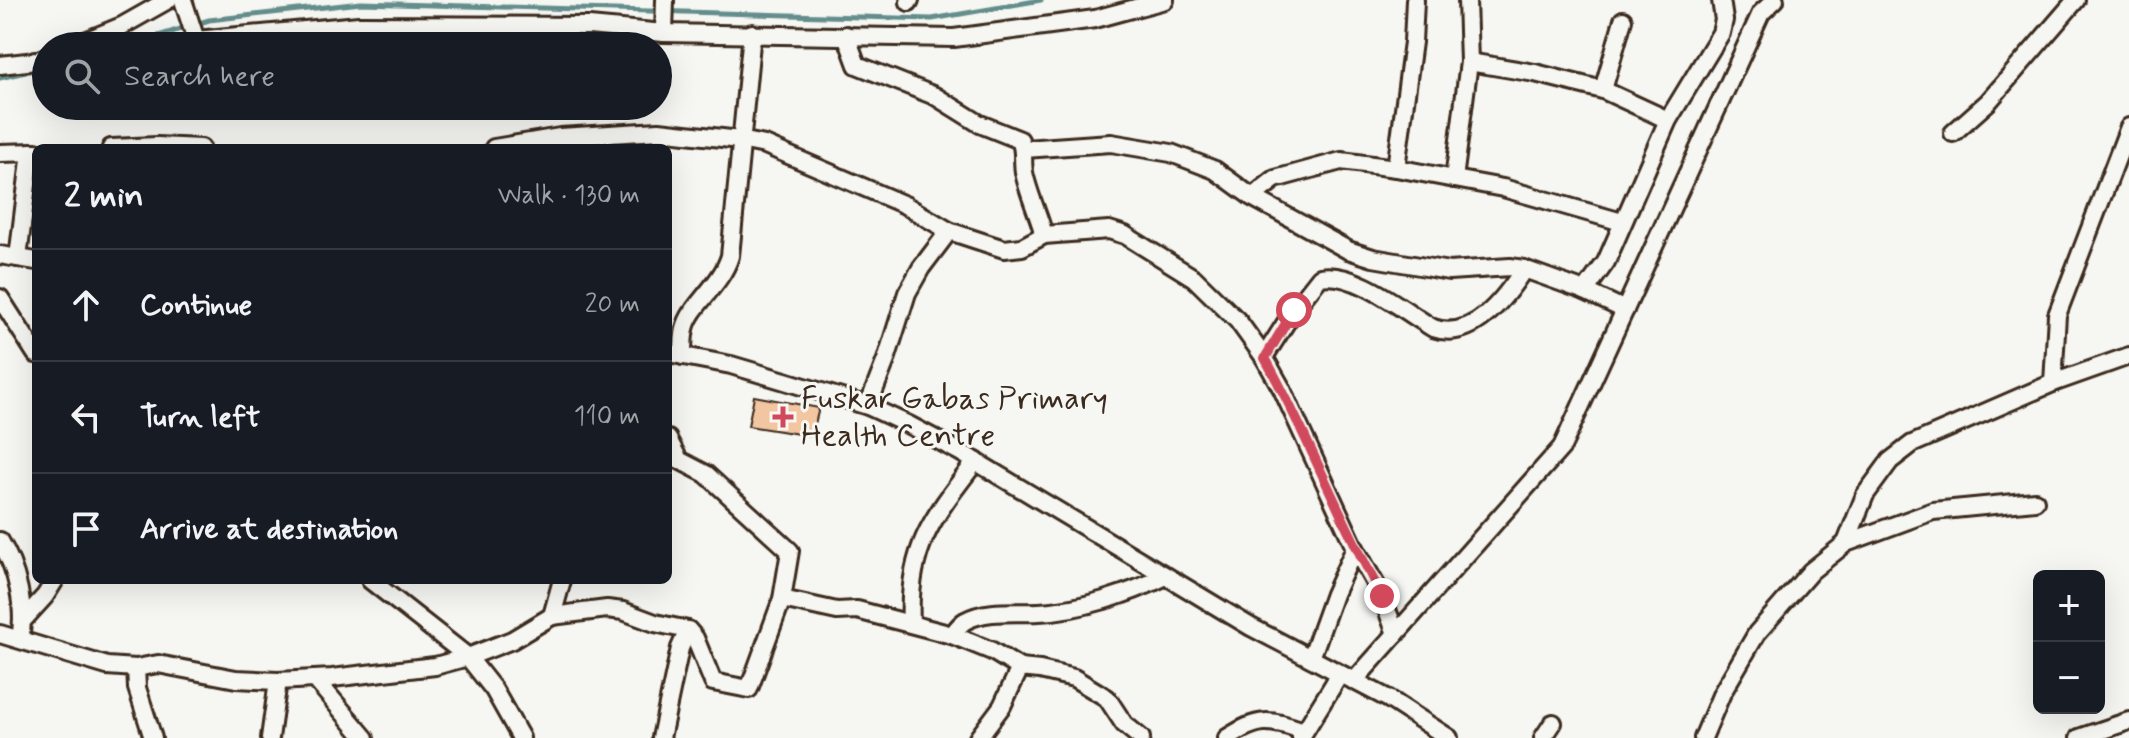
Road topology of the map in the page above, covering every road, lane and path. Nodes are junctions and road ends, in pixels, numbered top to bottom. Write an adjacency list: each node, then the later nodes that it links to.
1 (168, 0): 12 (street)
2 (183, 0): 13 (street)
3 (1165, 0): 16 (street)
4 (1415, 0): 30 (street)
5 (1467, 0): 18 (street)
6 (1721, 0): 21 (street)
7 (1775, 0): 42 (street)
8 (2076, 0): 23 (street)
9 (664, 1): 11 (street)
10 (1623, 20): 20 (street)
11 (664, 27): 14 (street); 15 (street)
12 (107, 32)
13 (191, 32)
14 (276, 32)
15 (752, 33): 16 (street); 24 (street)
16 (846, 35): 26 (street)
17 (32, 61): 19 (street)
18 (1469, 62): 20 (street); 31 (street)
19 (0, 65)
20 (1603, 90): 21 (street)
21 (1668, 120): 33 (street)
22 (2129, 127): 47 (street)
23 (1953, 133)
24 (740, 140): 25 (street); 34 (street); 44 (street)
25 (518, 144)
26 (1024, 149): 32 (street); 35 (street)
27 (32, 152): 28 (street)
28 (0, 153)
29 (32, 165): 37 (street)
30 (1396, 168): 31 (street); 32 (street)
31 (1454, 179): 33 (street)
32 (1252, 197): 39 (street)
33 (1622, 222): 40 (street)
34 (949, 231): 35 (street); 48 (street)
35 (1044, 235): 46 (street)
36 (0, 255): 37 (street)
37 (18, 258): 38 (street)
38 (32, 260)
39 (1524, 269): 40 (street); 46 (street)
40 (1585, 291): 42 (street)
41 (0, 298): 43 (street)
42 (1625, 310): 65 (street)
43 (32, 348)
44 (675, 354): 48 (street)
45 (2129, 356): 47 (street)
46 (1264, 357): 54 (street)
47 (2053, 383): 53 (street)
48 (868, 406): 50 (street)
49 (672, 447): 59 (street)
50 (976, 461): 55 (street); 62 (street)
51 (2035, 501): 53 (street)
52 (0, 541): 61 (street)
53 (1846, 543): 88 (street)
54 (1355, 548): 65 (street); 69 (street)
55 (1166, 576): 66 (street); 69 (street)
56 (52, 584): 61 (street)
57 (375, 584): 68 (street)
58 (561, 584): 60 (street)
59 (782, 599): 62 (street); 63 (street)
60 (552, 616): 63 (street); 68 (street)
61 (24, 619): 67 (street)
62 (911, 623): 66 (street)
63 (688, 630): 82 (street)
64 (0, 634): 67 (street)
65 (1396, 634): 72 (street)
66 (952, 635): 71 (street)
67 (20, 639): 70 (street)
68 (468, 657): 73 (street); 81 (street)
69 (1311, 658): 72 (street)
70 (136, 668): 74 (street); 78 (street)
71 (1020, 668): 83 (street); 84 (street)
72 (1347, 677): 77 (street); 86 (street)
73 (315, 679): 74 (street); 80 (street)
74 (278, 681): 79 (street)
75 (2129, 721): 89 (street)
76 (1553, 723): 87 (street)
77 (1302, 734): 85 (street)
78 (153, 738)
79 (270, 738)
80 (365, 738)
81 (521, 738)
82 (661, 738)
83 (978, 738)
84 (1141, 738)
85 (1227, 738)
86 (1449, 738)
87 (1543, 738)
88 (1703, 738)
89 (2079, 738)

